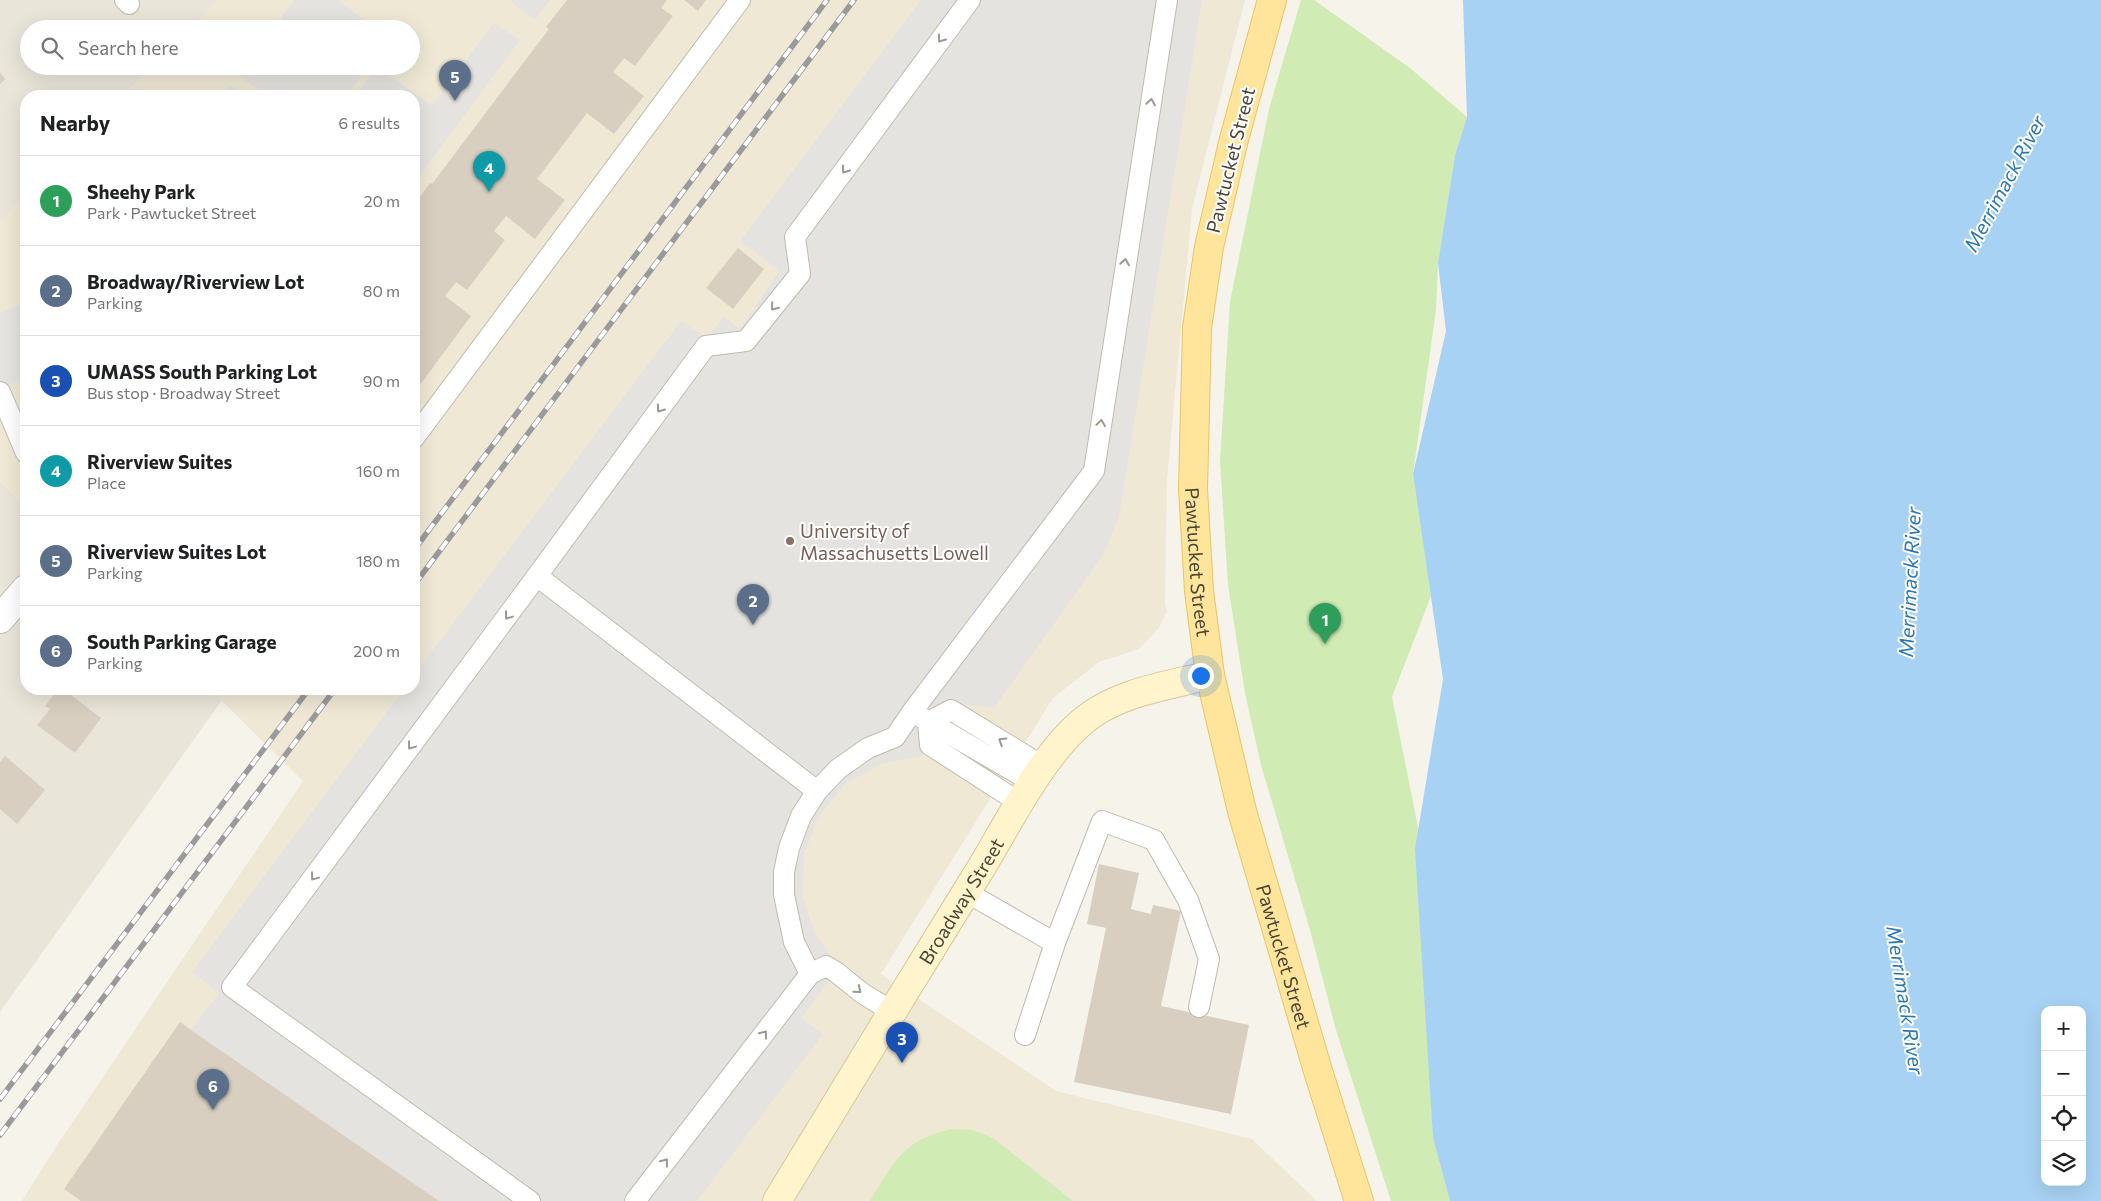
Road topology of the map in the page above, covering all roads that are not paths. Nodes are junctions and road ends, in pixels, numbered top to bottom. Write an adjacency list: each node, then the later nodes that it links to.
1 (740, 0): 6 (lane)
2 (970, 0): 8 (lane, one-way to 8)
3 (1167, 0): 12 (lane, one-way to 3)
4 (1272, 0): 11 (main road, Pawtucket Street)
5 (0, 392): 7 (lane)
6 (420, 430)
7 (20, 439)
8 (537, 576): 14 (lane); 21 (lane, one-way to 21)
9 (20, 596): 10 (street)
10 (0, 619)
11 (1210, 675): 13 (main road, Broadway Street); 24 (main road, Pawtucket Street)
12 (920, 717): 13 (lane); 13 (lane, one-way to 12); 14 (lane)
13 (1033, 784): 15 (main road, Broadway Street)
14 (817, 791): 17 (lane)
15 (966, 892): 16 (lane); 19 (main road, Broadway Street)
16 (1055, 943): 18 (lane); 20 (lane)
17 (810, 974): 19 (lane, one-way to 19); 22 (lane, one-way to 17)
18 (1199, 1007)
19 (891, 1011): 23 (main road, Broadway Street)
20 (1026, 1035)
21 (530, 1201)
22 (636, 1201)
23 (777, 1201)
24 (1359, 1201)

